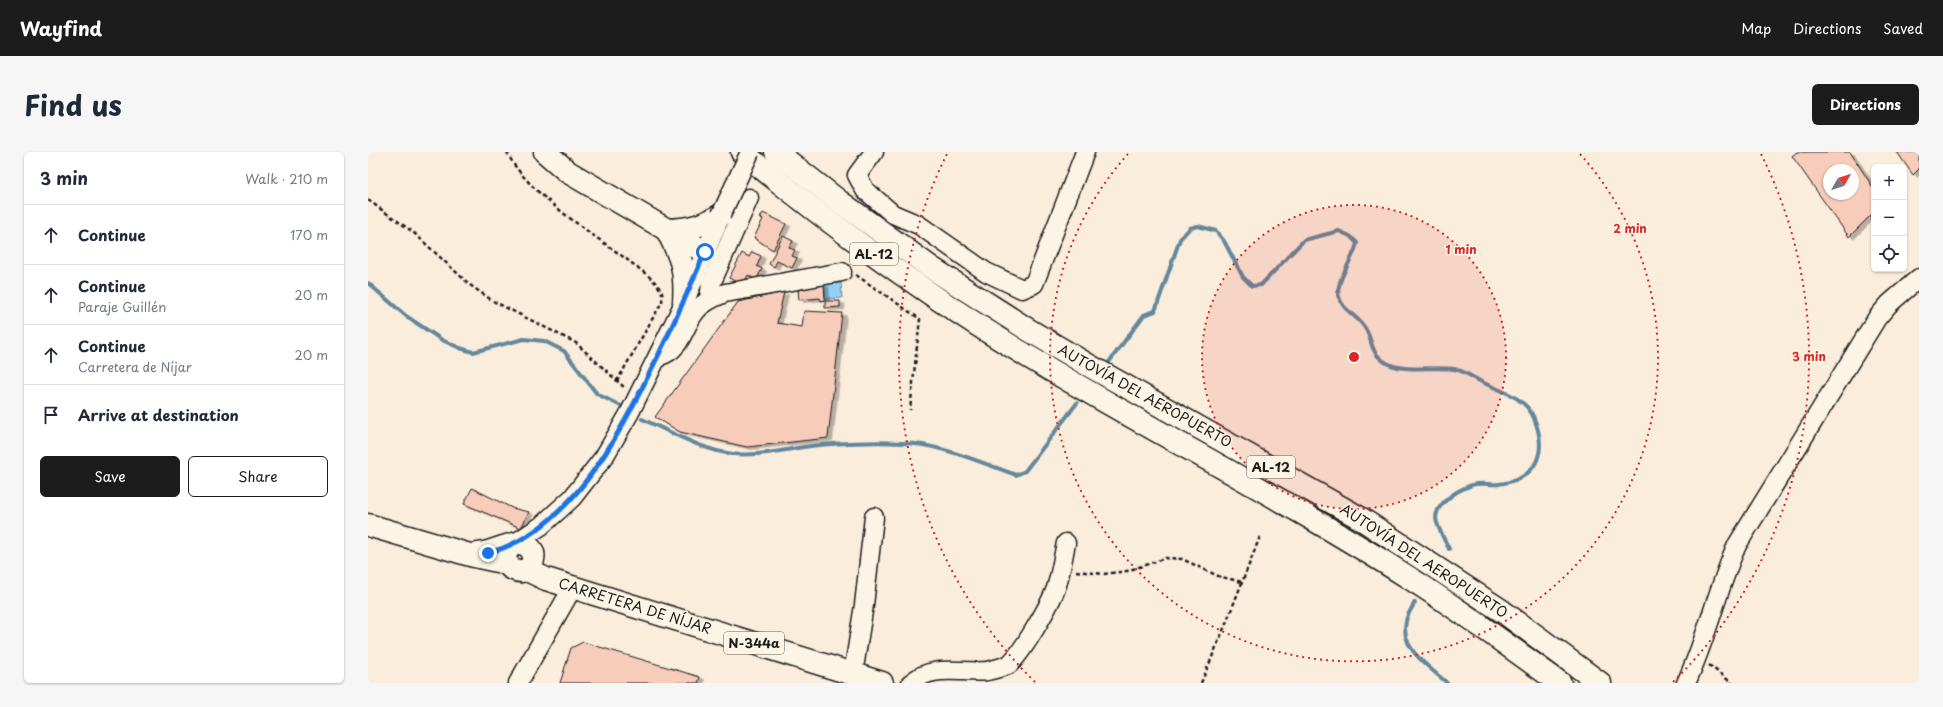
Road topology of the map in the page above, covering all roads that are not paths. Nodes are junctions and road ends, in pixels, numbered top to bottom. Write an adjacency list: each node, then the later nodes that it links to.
1 (545, 152): 11 (main road)
2 (728, 152): 9 (main road)
3 (742, 152): 9 (main road, AUTOVÍA DEL AEROPUERTO / AL-12)
4 (750, 152): 10 (street, bridge)
5 (874, 152): 6 (street)
6 (1085, 152)
7 (779, 154): 28 (main road, AUTOVÍA DEL AEROPUERTO / AL-12)
8 (749, 198): 15 (street)
9 (799, 199): 27 (main road, AUTOVÍA DEL AEROPUERTO / AL-12)
10 (721, 215): 11 (main road); 12 (street)
11 (667, 230): 12 (main road); 16 (main road)
12 (705, 252): 16 (street)
13 (842, 272): 15 (street)
14 (1919, 278): 29 (street)
15 (709, 299): 17 (street)
16 (684, 303): 17 (street)
17 (657, 357): 21 (street)
18 (874, 517): 23 (street)
19 (368, 524): 21 (main road, CARRETERA DE NÍJAR)
20 (1066, 543): 26 (street)
21 (518, 554): 22 (main road, CARRETERA DE NÍJAR / N-344a)
22 (573, 587): 23 (main road, CARRETERA DE NÍJAR / N-344a); 24 (street)
23 (853, 674): 25 (main road, CARRETERA DE NÍJAR / N-344a)
24 (518, 683)
25 (882, 683)
26 (911, 683)
27 (1560, 683)
28 (1600, 683)
29 (1686, 683)

